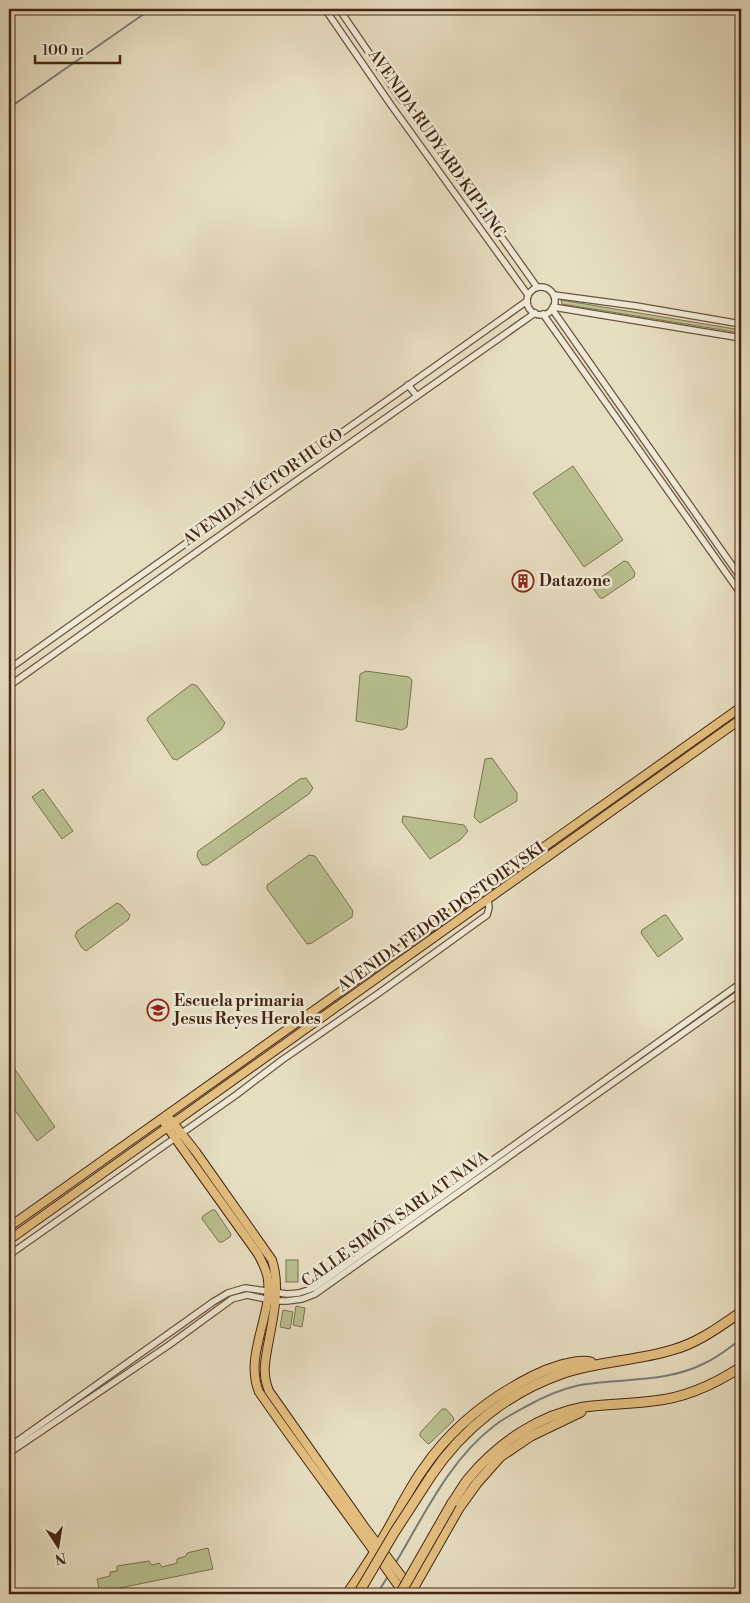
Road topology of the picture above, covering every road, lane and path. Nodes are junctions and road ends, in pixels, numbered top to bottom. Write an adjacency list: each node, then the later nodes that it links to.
1 (325, 9): 5 (street, AVENIDA RUDYARD KIPLING)
2 (339, 9): 3 (street, AVENIDA RUDYARD KIPLING)
3 (537, 287): 4 (street); 5 (street)
4 (554, 295): 6 (street); 9 (street)
5 (528, 298): 7 (street); 11 (street, AVENIDA VÍCTOR HUGO)
6 (553, 308): 8 (street); 10 (street); 13 (street)
7 (535, 313): 8 (street); 12 (street, AVENIDA VÍCTOR HUGO)
8 (543, 314): 14 (street)
9 (741, 324)
10 (741, 338)
11 (408, 385): 12 (street); 15 (street, AVENIDA VÍCTOR HUGO)
12 (416, 396): 16 (street, AVENIDA VÍCTOR HUGO)
13 (741, 578)
14 (741, 594)
15 (9, 668)
16 (9, 686)
17 (741, 707): 23 (main road, AVENIDA FEDOR DOSTOIEVSKI)
18 (741, 719): 19 (main road, AVENIDA FEDOR DOSTOIEVSKI)
19 (488, 900): 24 (main road, AVENIDA FEDOR DOSTOIEVSKI); 25 (street)
20 (741, 983): 22 (street)
21 (741, 992): 22 (street)
22 (632, 1064): 30 (street, CALLE SIMÓN SARLAT NAVA)
23 (164, 1116): 24 (main road); 27 (main road, AVENIDA FEDOR DOSTOIEVSKI)
24 (171, 1125): 25 (main road); 26 (main road); 28 (main road, AVENIDA FEDOR DOSTOIEVSKI)
25 (182, 1132): 26 (street); 30 (main road)
26 (174, 1137): 29 (street); 30 (main road)
27 (9, 1227)
28 (9, 1240)
29 (9, 1255)
30 (272, 1296): 35 (street, CALLE SIMÓN SARLAT NAVA); 36 (street, CALLE SIMÓN SARLAT NAVA); 37 (main road)
31 (741, 1312): 32 (highway)
32 (599, 1363): 37 (highway); 40 (highway, bridge)
33 (741, 1367): 34 (highway)
34 (596, 1406): 38 (highway); 38 (highway, bridge)
35 (9, 1447)
36 (9, 1453)
37 (378, 1550): 38 (main road, bridge); 39 (highway)
38 (408, 1593)
39 (347, 1594)
40 (358, 1594)

